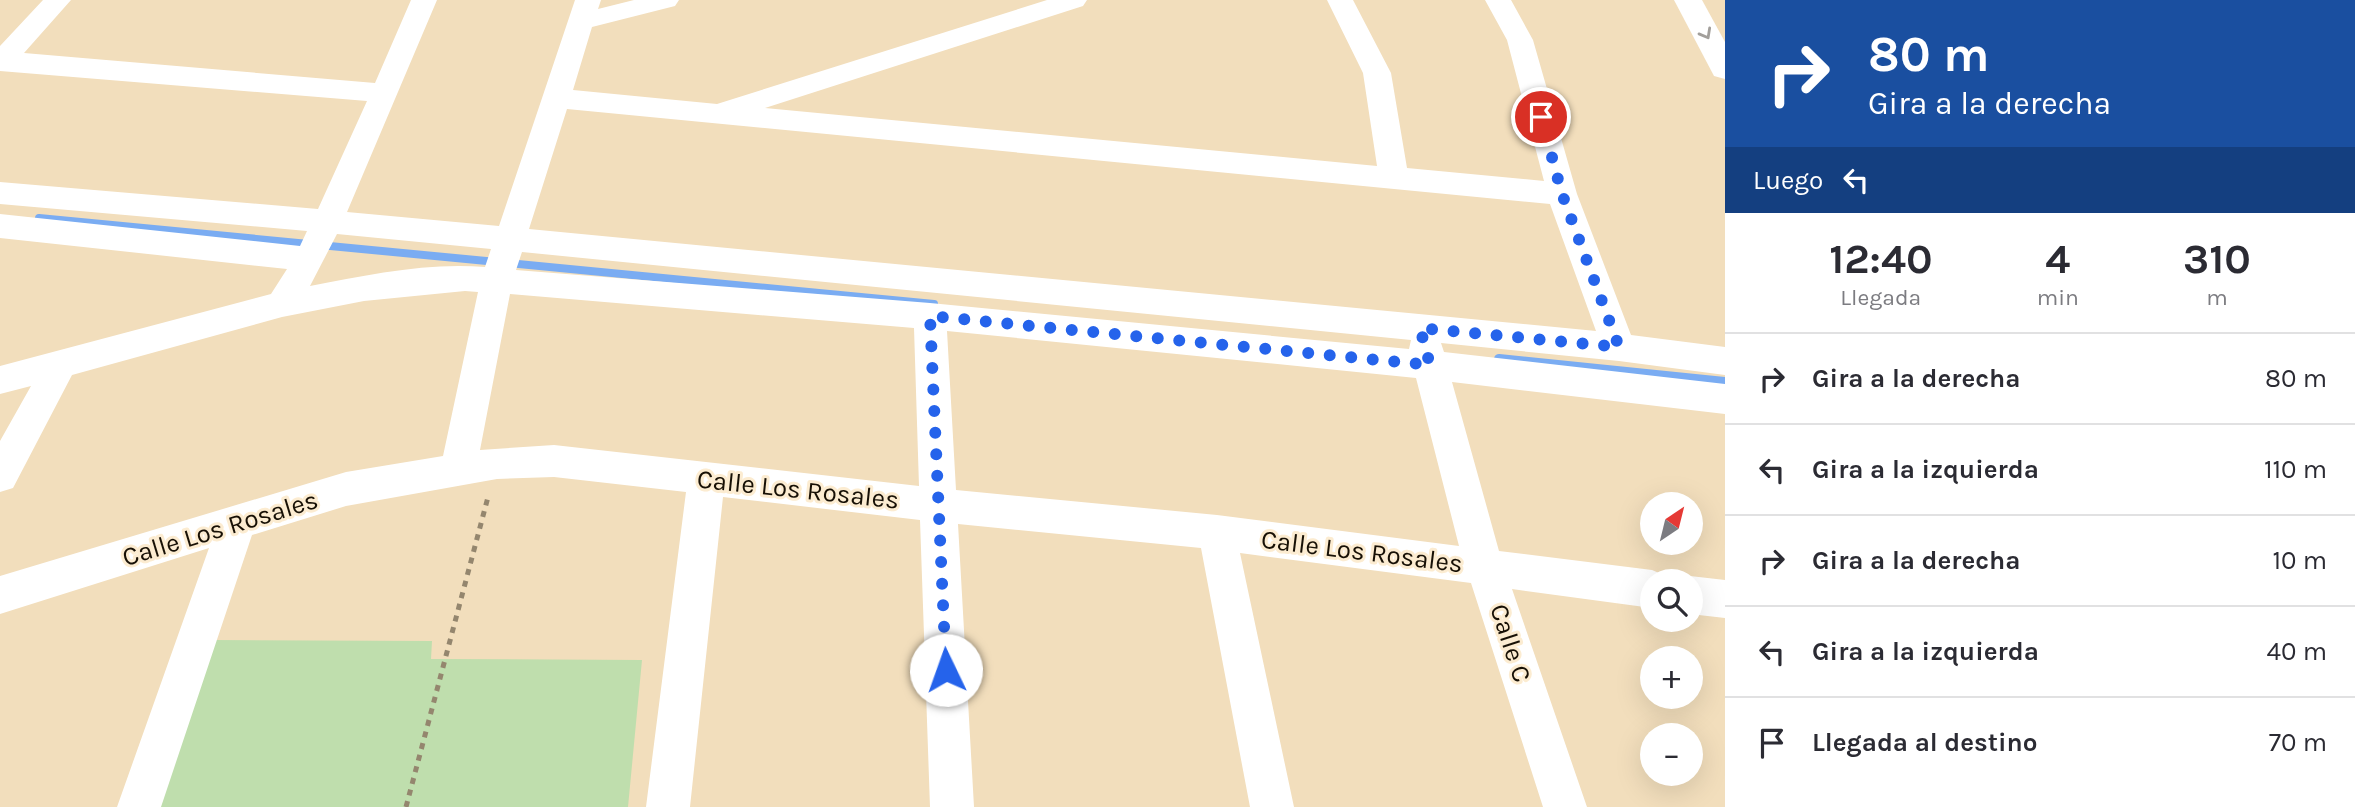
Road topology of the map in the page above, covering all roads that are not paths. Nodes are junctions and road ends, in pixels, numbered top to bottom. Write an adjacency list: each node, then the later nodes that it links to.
1 (58, 0): 9 (street)
2 (424, 0): 11 (street)
3 (666, 0): 8 (street)
4 (1074, 0): 13 (street)
5 (1340, 0): 14 (street)
6 (1498, 0): 16 (street)
7 (1688, 0): 10 (street, one-way to 10)
8 (584, 11): 12 (street)
9 (1, 61): 11 (street)
10 (1725, 69)
11 (384, 93): 18 (street)
12 (556, 98): 13 (street); 19 (street)
13 (710, 115): 14 (street)
14 (1394, 178): 16 (street)
15 (0, 193): 18 (street)
16 (1562, 194): 23 (street)
17 (0, 226): 18 (street)
18 (318, 238): 19 (street); 20 (street)
19 (503, 261): 20 (street); 21 (street); 22 (street); 28 (street)
20 (282, 304): 25 (street)
21 (930, 316): 22 (street); 31 (street)
22 (1425, 346): 23 (street); 27 (street); 34 (street, Calle C)
23 (1619, 347): 24 (street)
24 (1725, 361)
25 (60, 365): 26 (street); 29 (street)
26 (0, 380)
27 (1725, 399)
28 (458, 469): 30 (street, Calle Los Rosales); 32 (street, Calle Los Rosales)
29 (0, 476)
30 (706, 479): 31 (street, Calle Los Rosales); 40 (street)
31 (938, 505): 33 (street, Calle Los Rosales); 41 (street)
32 (237, 523): 36 (street, Calle Los Rosales); 39 (street)
33 (1217, 532): 34 (street, Calle Los Rosales); 42 (street)
34 (1486, 566): 35 (street, Calle Los Rosales); 43 (street, Calle C)
35 (1640, 587)
36 (0, 595)
37 (1703, 596): 38 (street)
38 (1725, 599)
39 (139, 807)
40 (668, 807)
41 (952, 807)
42 (1272, 807)
43 (1565, 807)

